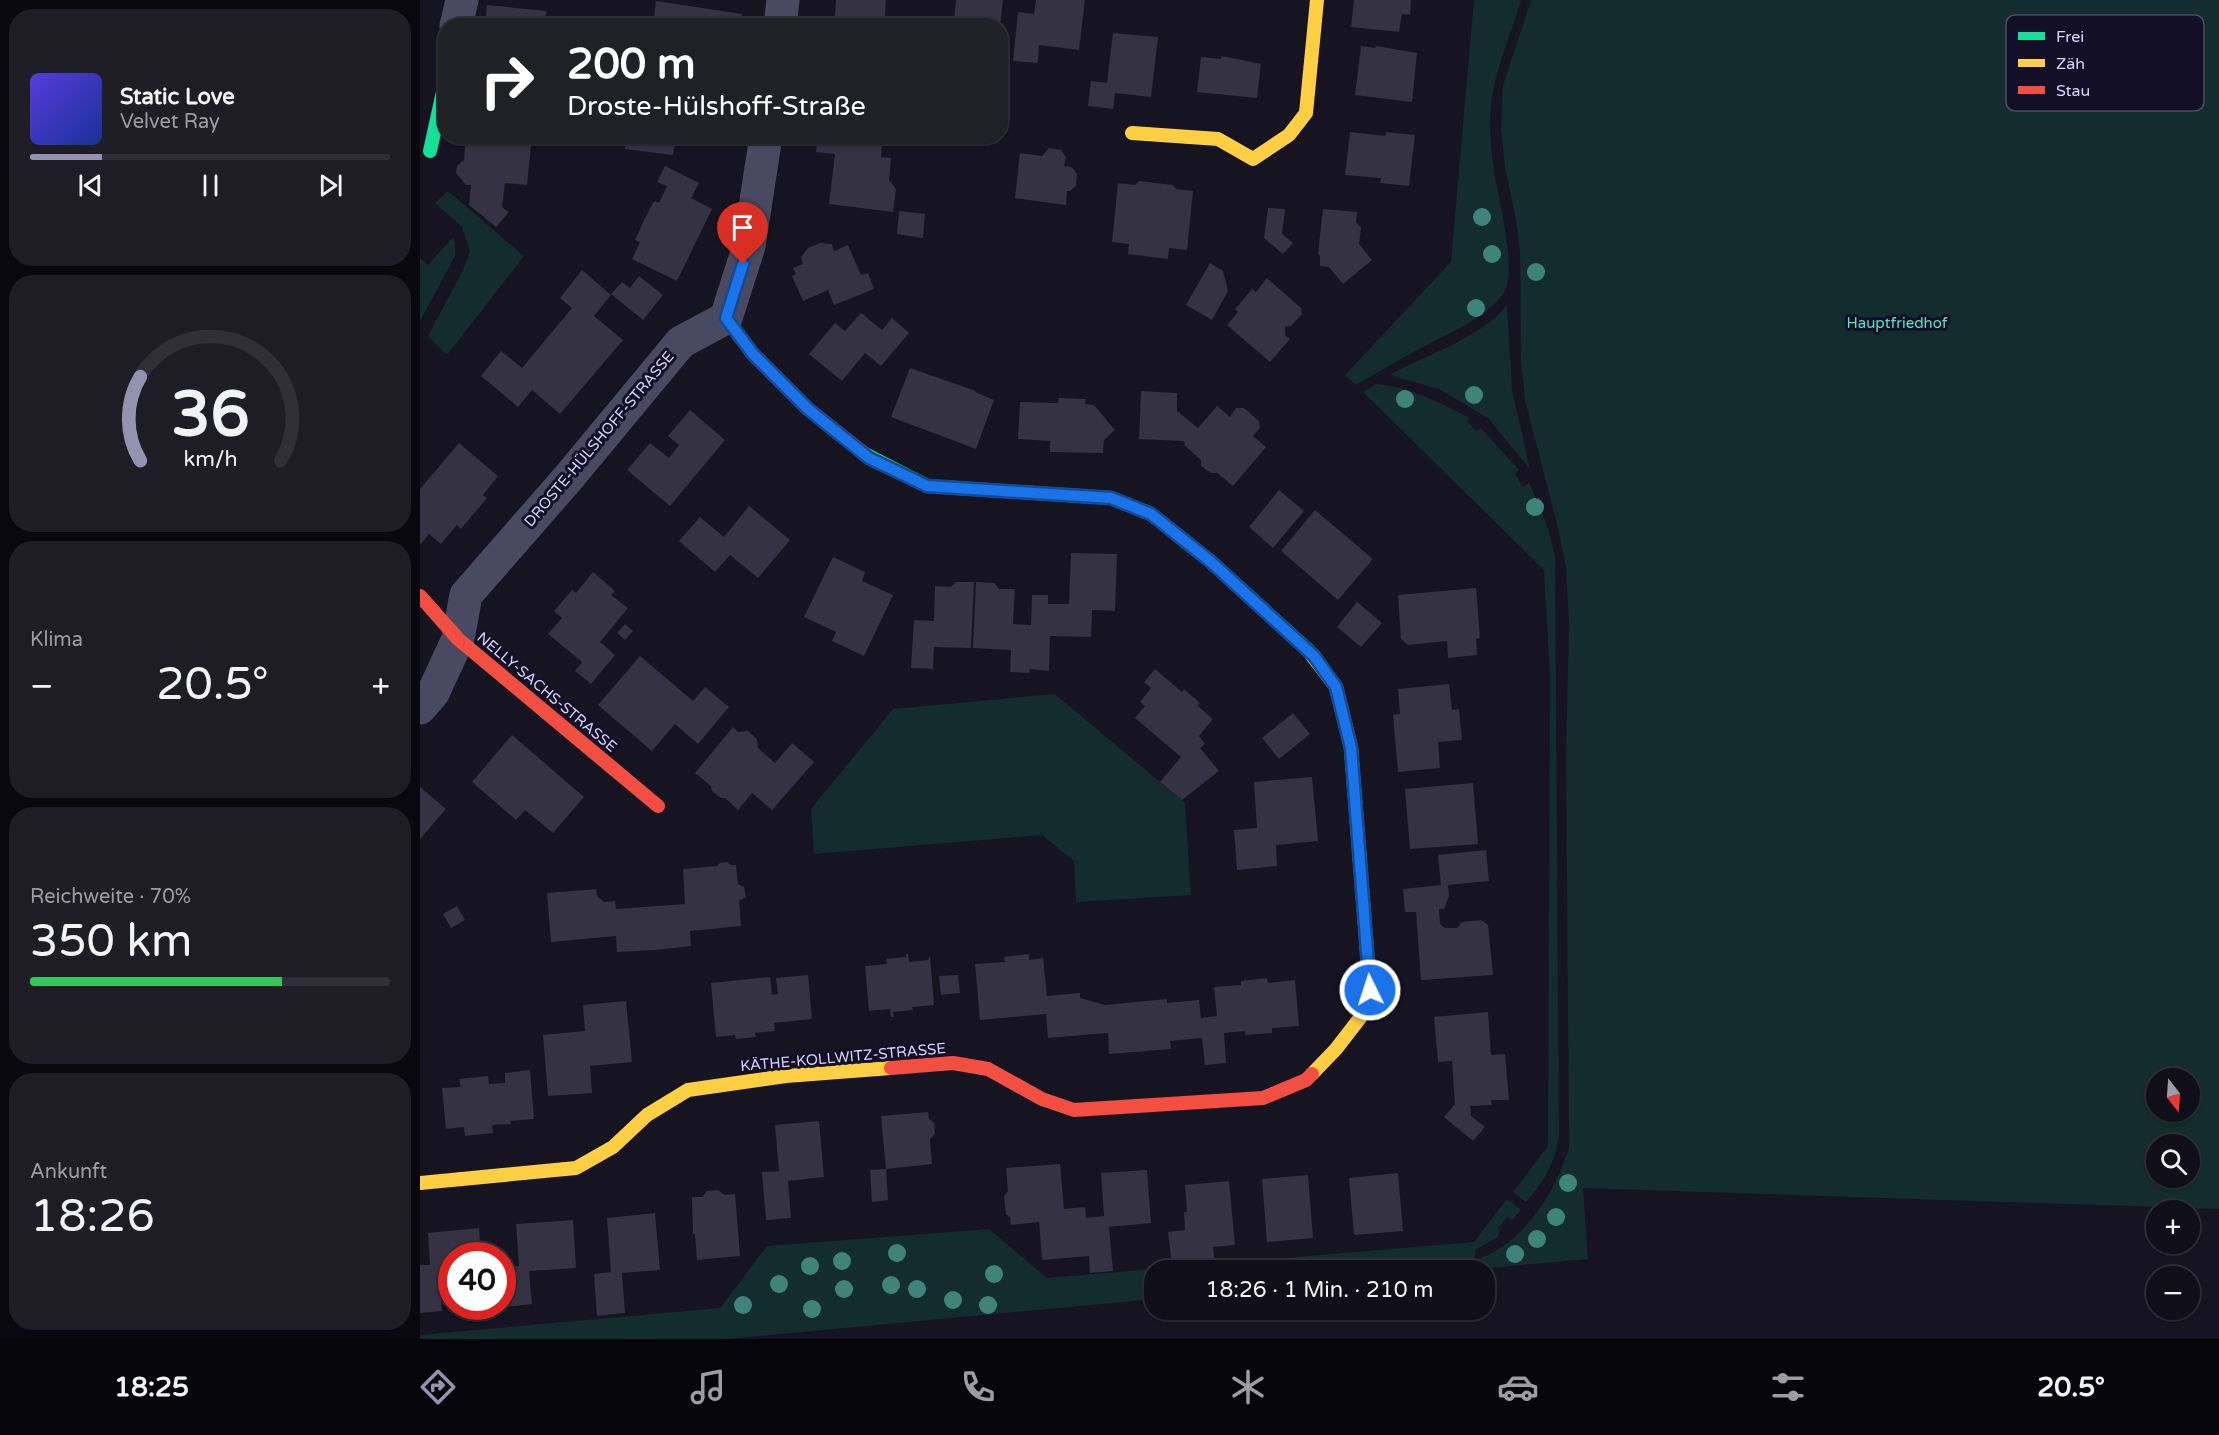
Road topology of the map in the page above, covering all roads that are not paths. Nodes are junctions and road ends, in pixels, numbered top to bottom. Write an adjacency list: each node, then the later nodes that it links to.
1 (462, 0): 4 (street)
2 (783, 0): 5 (street)
3 (1317, 0): 7 (street)
4 (458, 18)
5 (781, 18)
6 (438, 114): 9 (street)
7 (1132, 133)
8 (765, 144): 10 (street)
9 (430, 151)
10 (726, 318): 12 (street, DROSTE-HÜLSHOFF-STRASSE); 15 (street, KÄTHE-KOLLWITZ-STRASSE)
11 (420, 596): 12 (street, NELLY-SACHS-STRASSE)
12 (458, 639): 13 (street, DROSTE-HÜLSHOFF-STRASSE); 14 (street, NELLY-SACHS-STRASSE)
13 (420, 708)
14 (658, 806)
15 (420, 1183)

